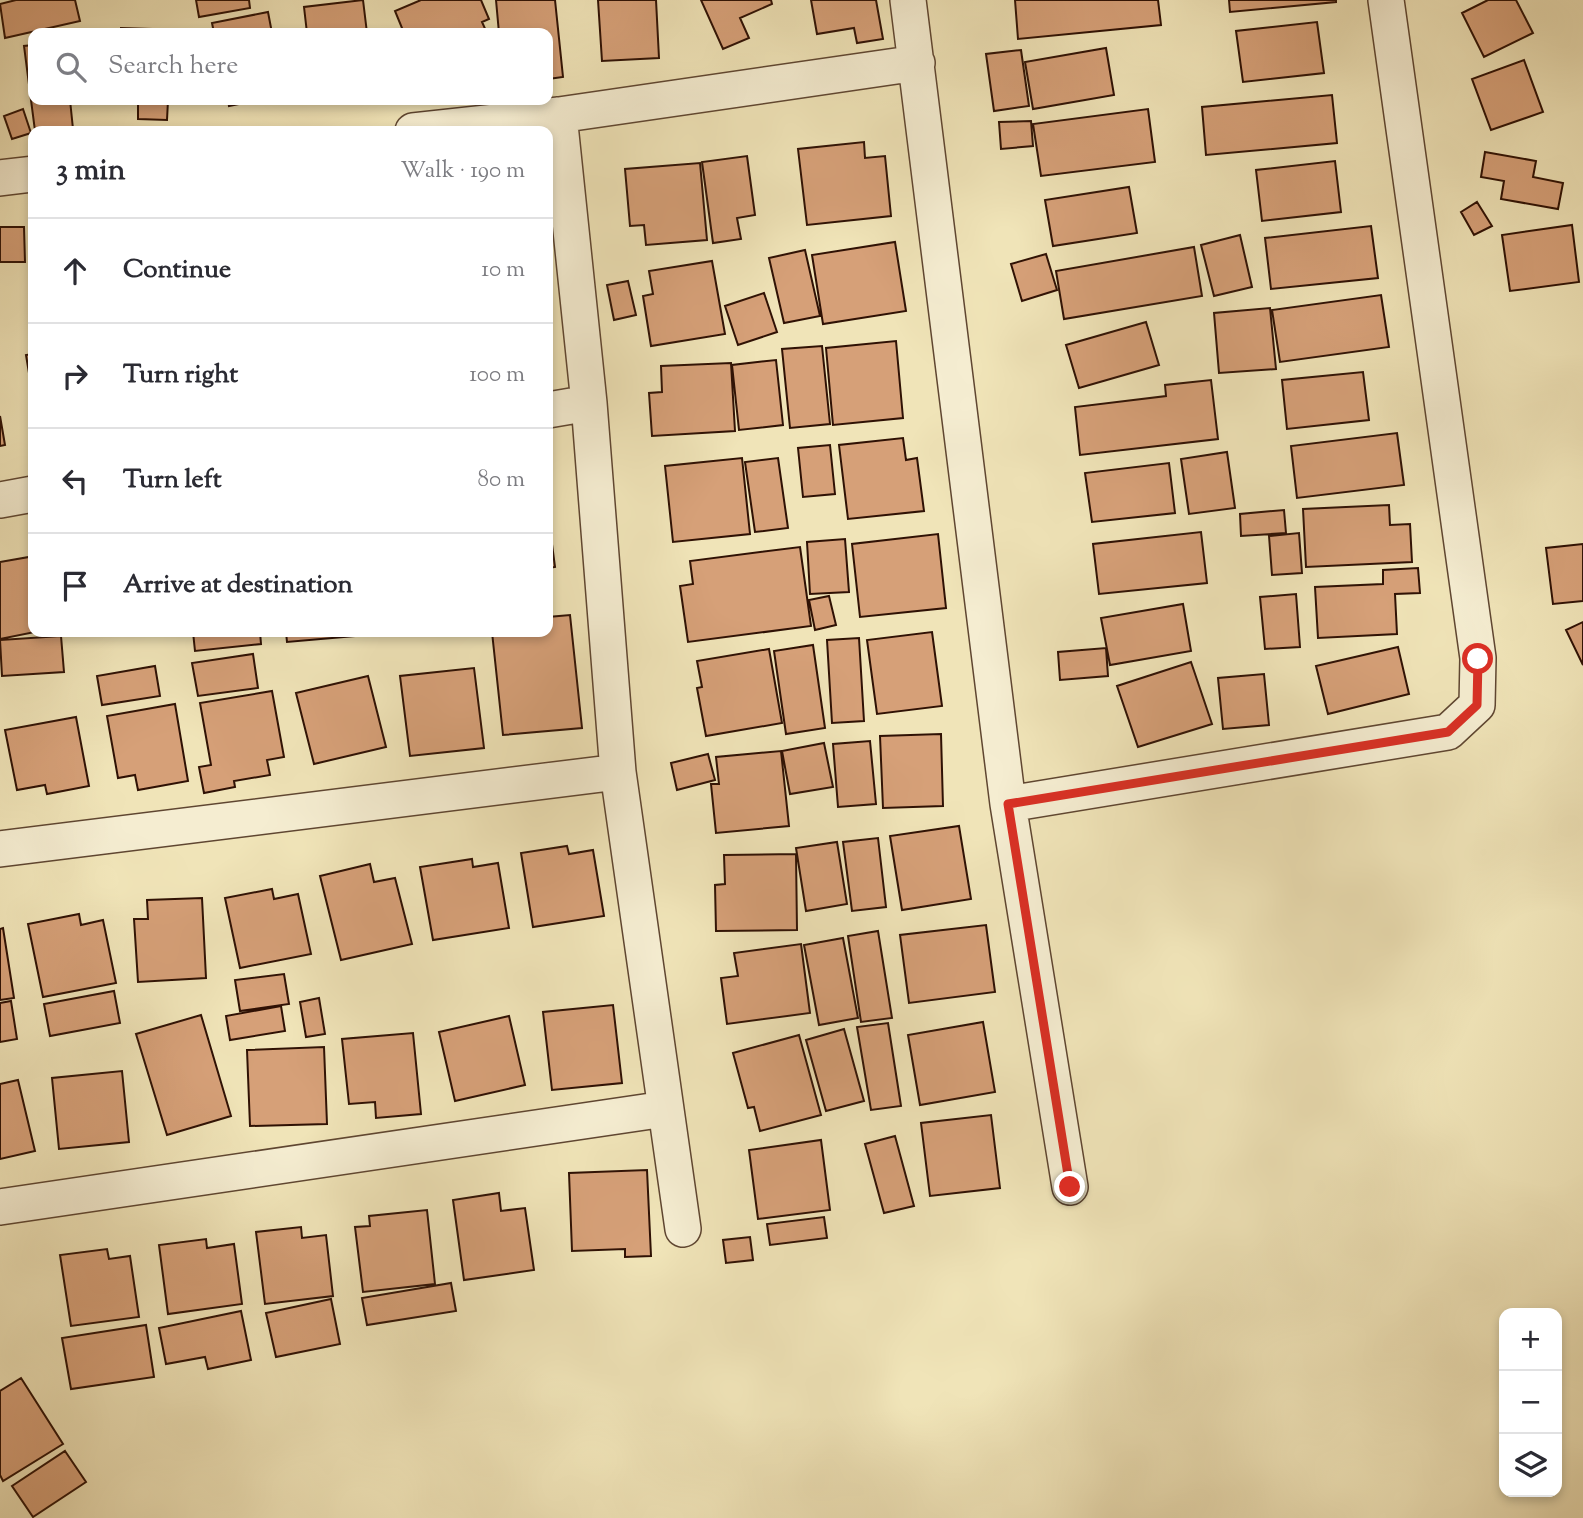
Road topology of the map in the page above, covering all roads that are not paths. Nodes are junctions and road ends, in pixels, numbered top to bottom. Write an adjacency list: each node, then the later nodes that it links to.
1 (908, 0): 3 (street)
2 (1385, 0): 13 (street)
3 (917, 63): 4 (street); 13 (street)
4 (559, 115): 5 (street); 8 (street)
5 (459, 126)
6 (28, 175): 7 (street)
7 (0, 178)
8 (589, 403): 9 (street); 12 (street)
9 (553, 409)
10 (28, 495): 11 (street)
11 (0, 500)
12 (618, 772): 14 (street); 15 (street)
13 (1008, 804): 16 (street)
14 (0, 849)
15 (665, 1109): 17 (street); 18 (street)
16 (1070, 1187)
17 (0, 1207)
18 (683, 1229)

